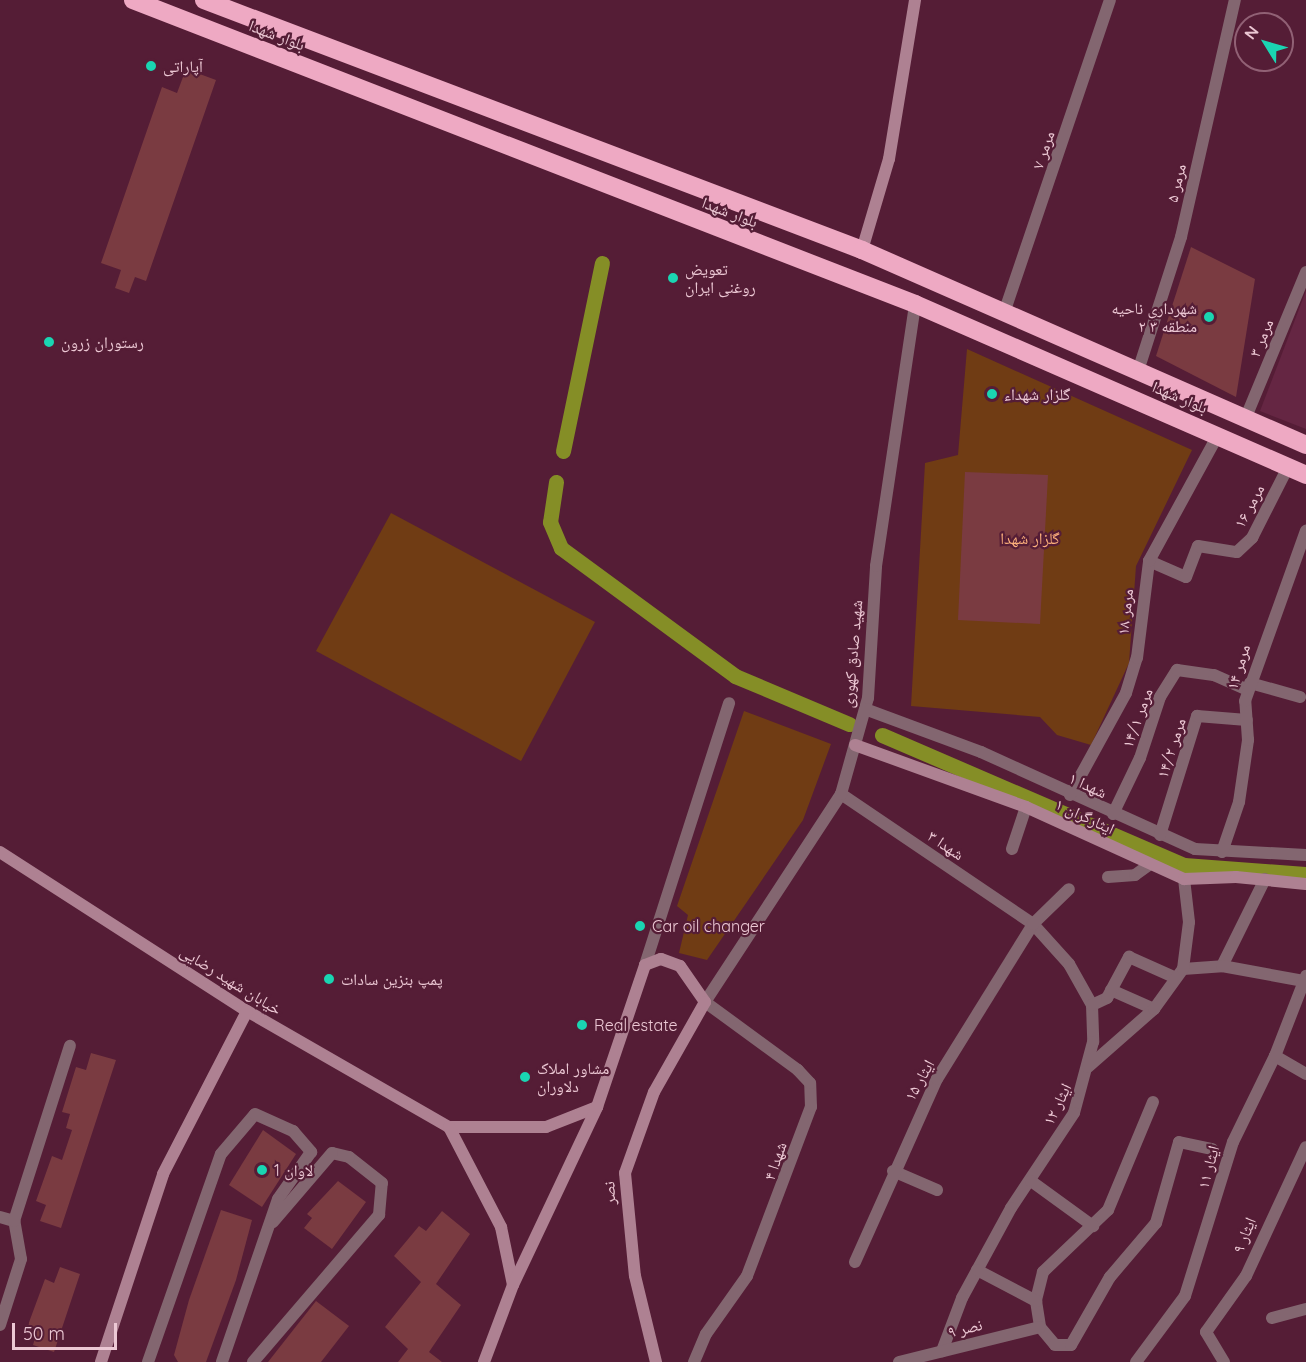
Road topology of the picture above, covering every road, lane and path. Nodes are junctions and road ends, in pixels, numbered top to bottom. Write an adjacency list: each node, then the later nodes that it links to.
1 (133, 0): 8 (highway, بلوار شهدا)
2 (204, 0): 6 (highway, بلوار شهدا)
3 (915, 0): 10 (street)
4 (1110, 0): 13 (street, مرمر ۷)
5 (1235, 0): 14 (street, مرمر ۵)
6 (332, 50): 7 (highway, بلوار شهدا); 8 (highway)
7 (389, 71): 9 (highway); 10 (highway, بلوار شهدا)
8 (323, 74): 9 (highway, بلوار شهدا)
9 (383, 98): 12 (highway, بلوار شهدا)
10 (862, 250): 13 (highway, بلوار شهدا)
11 (1306, 272): 15 (street, مرمر ۳)
12 (915, 304): 16 (highway, بلوار شهدا); 25 (street, شهید صادق کهوری)
13 (1005, 310): 14 (highway, بلوار شهدا)
14 (1138, 371): 15 (highway, بلوار شهدا)
15 (1246, 417): 17 (highway, بلوار شهدا)
16 (1218, 435): 18 (highway, بلوار شهدا); 21 (street, مرمر ۱۸)
17 (1306, 445)
18 (1288, 467): 19 (highway, بلوار شهدا); 21 (street, مرمر ۱۶)
19 (1306, 475)
20 (1306, 531): 22 (street, مرمر ۱۴)
21 (1149, 561): 29 (street, مرمر ۱۸)
22 (1249, 686): 23 (street); 26 (street, مرمر ۱۴); 31 (street, مرمر ۱۴/۱)
23 (1300, 697)
24 (729, 703): 44 (street)
25 (865, 710): 27 (street, شهید صادق کهوری); 29 (street, شهدا ۱)
26 (1246, 720): 32 (street, مرمر ۱۴/۲); 35 (street, مرمر ۱۴)
27 (855, 745): 28 (street, شهید صادق کهوری); 30 (street, ایثارگران ۱)
28 (841, 794): 43 (street, شهدا ۳); 49 (street, شهید صادق کهوری)
29 (1070, 795): 31 (street, شهدا ۱)
30 (1026, 807): 33 (street); 37 (street, ایثارگران ۱)
31 (1113, 814): 32 (street, شهدا ۱)
32 (1160, 835): 35 (street, شهدا ۱)
33 (1012, 849)
34 (0, 852): 52 (street, خیابان شهید رضایی)
35 (1222, 852): 36 (street, شهدا ۱)
36 (1306, 855)
37 (1150, 864): 38 (street); 39 (street, ایثارگران ۱)
38 (1108, 877)
39 (1185, 879): 40 (street, ایثارگران ۱); 46 (street)
40 (1265, 879): 41 (street, ایثارگران ۱); 45 (street)
41 (1306, 884)
42 (1069, 889): 43 (street, ایثار ۱۵)
43 (1033, 924): 50 (street, شهدا ۳); 63 (street, ایثار ۱۵)
44 (645, 965): 49 (street); 59 (street)
45 (1222, 966): 46 (street); 47 (street)
46 (1179, 973): 48 (street); 51 (street)
47 (1305, 978): 53 (street, ایثار ۱۱)
48 (1111, 990): 50 (street); 51 (street)
49 (705, 1002): 84 (street, نصر); 85 (street, شهدا ۴)
50 (1092, 1005): 56 (street, ایثار ۱۲)
51 (1154, 1009): 56 (street)
52 (247, 1011): 60 (street, خیابان شهید رضایی); 79 (street)
53 (1301, 1011): 55 (street, ایثار ۱۱)
54 (70, 1046): 67 (street)
55 (1275, 1056): 57 (street); 87 (street, ایثار ۱۱)
56 (1088, 1067): 64 (street, ایثار ۱۲)
57 (1306, 1074)
58 (1154, 1102): 69 (street)
59 (597, 1107): 60 (street, خیابان شهید رضایی); 72 (street)
60 (449, 1127): 72 (street)
61 (1306, 1147): 88 (street, ایثار ۹)
62 (1212, 1149): 77 (street)
63 (893, 1172): 65 (street); 70 (street, ایثار ۱۵)
64 (1031, 1181): 69 (street); 71 (street, ایثار ۱۲)
65 (938, 1190)
66 (0, 1217): 67 (street)
67 (14, 1221): 76 (street)
68 (273, 1222): 80 (street); 81 (street); 82 (street)
69 (1093, 1226): 73 (street)
70 (855, 1263)
71 (977, 1270): 73 (street); 78 (street, ایثار ۱۲)
72 (513, 1285): 83 (street)
73 (1036, 1301): 77 (street)
74 (1306, 1309): 75 (street)
75 (1272, 1318)
76 (0, 1325)
77 (1040, 1327): 78 (street, نصر ۹)
78 (942, 1351): 86 (street, نصر ۹)
79 (101, 1362)
80 (148, 1362)
81 (222, 1362)
82 (253, 1362)
83 (484, 1362)
84 (656, 1362)
85 (694, 1362)
86 (899, 1362)
87 (1136, 1362)
88 (1224, 1362)

